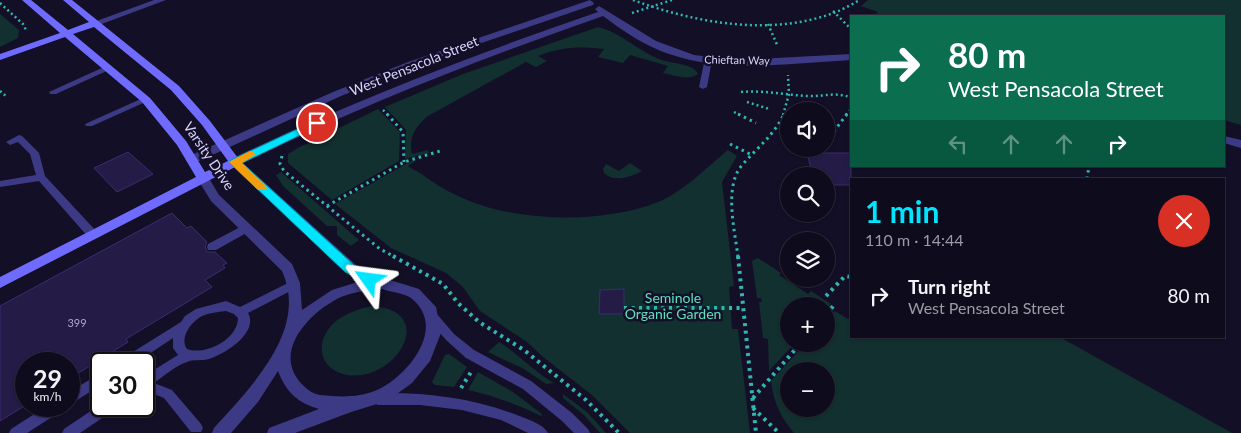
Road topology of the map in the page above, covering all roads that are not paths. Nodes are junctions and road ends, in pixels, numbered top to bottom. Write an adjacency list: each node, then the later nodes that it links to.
1 (26, 0): 7 (main road, Varsity Drive)
2 (67, 0): 6 (main road, Varsity Drive)
3 (162, 0): 6 (street)
4 (588, 1): 5 (street, Chieftan Way); 19 (street, West Pensacola Street)
5 (604, 13): 10 (street, Chieftan Way); 21 (street, West Pensacola Street)
6 (96, 23): 7 (main road); 19 (main road, Varsity Drive)
7 (66, 34): 8 (main road); 11 (main road, Varsity Drive)
8 (0, 57)
9 (850, 57): 10 (street, Chieftan Way)
10 (708, 60): 12 (lane)
11 (107, 69): 13 (lane); 14 (main road, Varsity Drive)
12 (703, 87)
13 (53, 92)
14 (146, 100): 15 (lane); 20 (main road, Varsity Drive)
15 (89, 124)
16 (1225, 138): 18 (street)
17 (10, 142): 22 (lane)
18 (1241, 144)
19 (223, 145): 20 (street, West Pensacola Street); 21 (main road, Varsity Drive)
20 (192, 158): 23 (main road, Varsity Drive)
21 (235, 162): 23 (main road, West Pensacola Street); 30 (street, Varsity Drive)
22 (40, 177): 24 (lane); 26 (lane)
23 (203, 178): 25 (street, Varsity Drive); 26 (main road, West Pensacola Street)
24 (0, 184)
25 (246, 228): 27 (lane); 29 (street, Varsity Drive)
26 (93, 235): 28 (main road, West Pensacola Street)
27 (212, 247)
28 (0, 283)
29 (294, 284): 31 (lane); 34 (street)
30 (382, 284): 32 (street); 34 (street)
31 (240, 312): 33 (lane); 36 (lane)
32 (432, 316): 39 (street); 48 (lane)
33 (185, 324): 35 (lane); 36 (lane)
34 (288, 342): 39 (street); 45 (street)
35 (142, 352)
36 (187, 355): 37 (lane)
37 (155, 377)
38 (155, 389): 42 (lane)
39 (364, 401): 46 (street); 47 (lane)
40 (41, 417): 43 (lane)
41 (93, 417): 44 (lane)
42 (196, 428)
43 (16, 433)
44 (69, 433)
45 (220, 433)
46 (275, 433)
47 (541, 433)
48 (583, 433)

